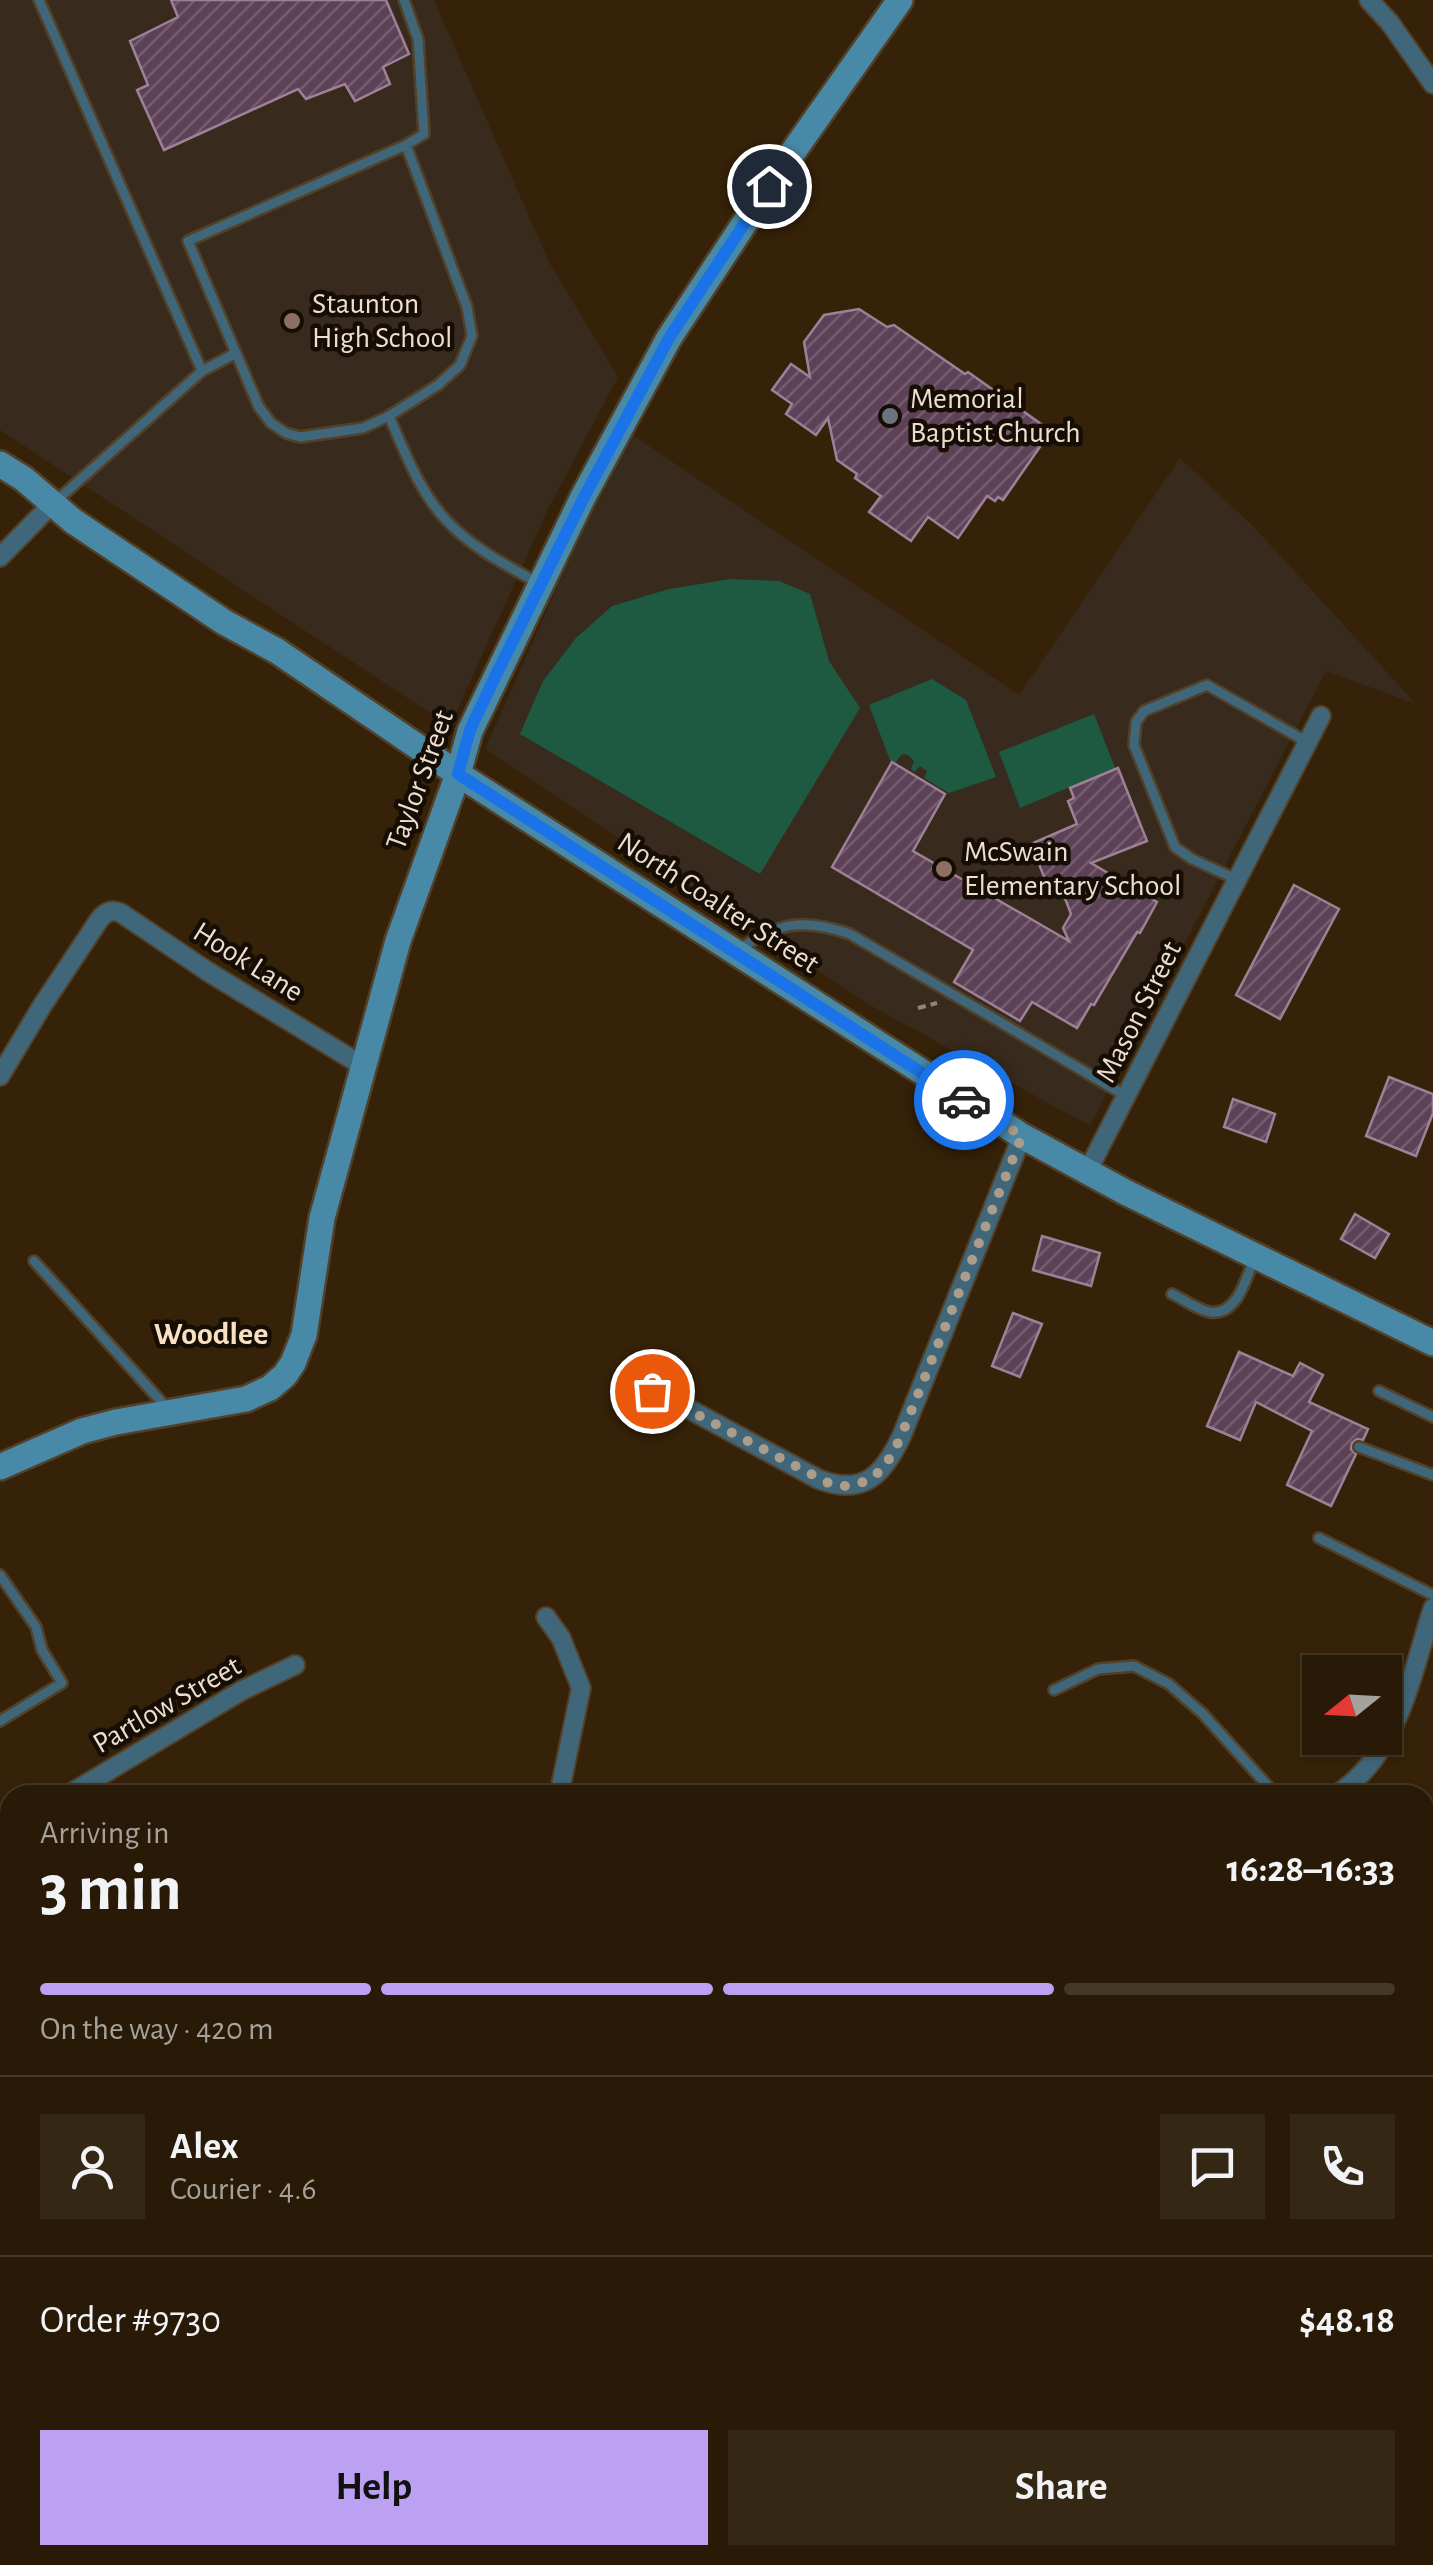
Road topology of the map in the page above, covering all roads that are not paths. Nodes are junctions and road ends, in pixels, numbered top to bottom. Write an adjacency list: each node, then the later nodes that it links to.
1 (39, 0): 8 (lane)
2 (404, 0): 6 (lane)
3 (900, 0): 13 (street, Taylor Street)
4 (1369, 0): 5 (street)
5 (1433, 84)
6 (406, 144): 7 (lane); 9 (lane)
7 (236, 353): 8 (lane); 9 (lane)
8 (202, 371): 11 (lane)
9 (389, 416): 13 (lane)
10 (0, 464): 11 (street, North Coalter Street)
11 (52, 504): 12 (street); 16 (street, North Coalter Street)
12 (0, 558)
13 (540, 585): 16 (street, Taylor Street)
14 (1321, 716): 15 (street, Mason Street)
15 (1308, 742): 17 (street, Mason Street); 17 (lane)
16 (458, 774): 18 (street, North Coalter Street); 19 (street, Taylor Street)
17 (1238, 880): 21 (street, Mason Street)
18 (735, 952): 21 (lane); 22 (street, North Coalter Street)
19 (363, 1066): 20 (street, Hook Lane); 30 (street, Taylor Street)
20 (0, 1076)
21 (1126, 1096): 23 (street, Mason Street)
22 (1022, 1136): 23 (street, North Coalter Street); 28 (street)
23 (1087, 1172): 24 (street, North Coalter Street)
24 (1255, 1257): 26 (lane); 27 (street, North Coalter Street)
25 (34, 1261): 30 (lane)
26 (1172, 1294)
27 (1433, 1344)
28 (628, 1379)
29 (1380, 1392): 31 (lane)
30 (171, 1412): 33 (street, Taylor Street)
31 (1433, 1418)
32 (1359, 1447): 34 (lane)
33 (0, 1467)
34 (1433, 1475)
35 (1318, 1538): 37 (lane)
36 (0, 1576): 42 (lane)
37 (1433, 1595)
38 (1433, 1608): 46 (street)
39 (546, 1617): 44 (street)
40 (295, 1665): 43 (street, Partlow Street)
41 (1054, 1690): 45 (lane)
42 (0, 1721)
43 (85, 1785)
44 (560, 1785)
45 (1267, 1785)
46 (1349, 1785)

